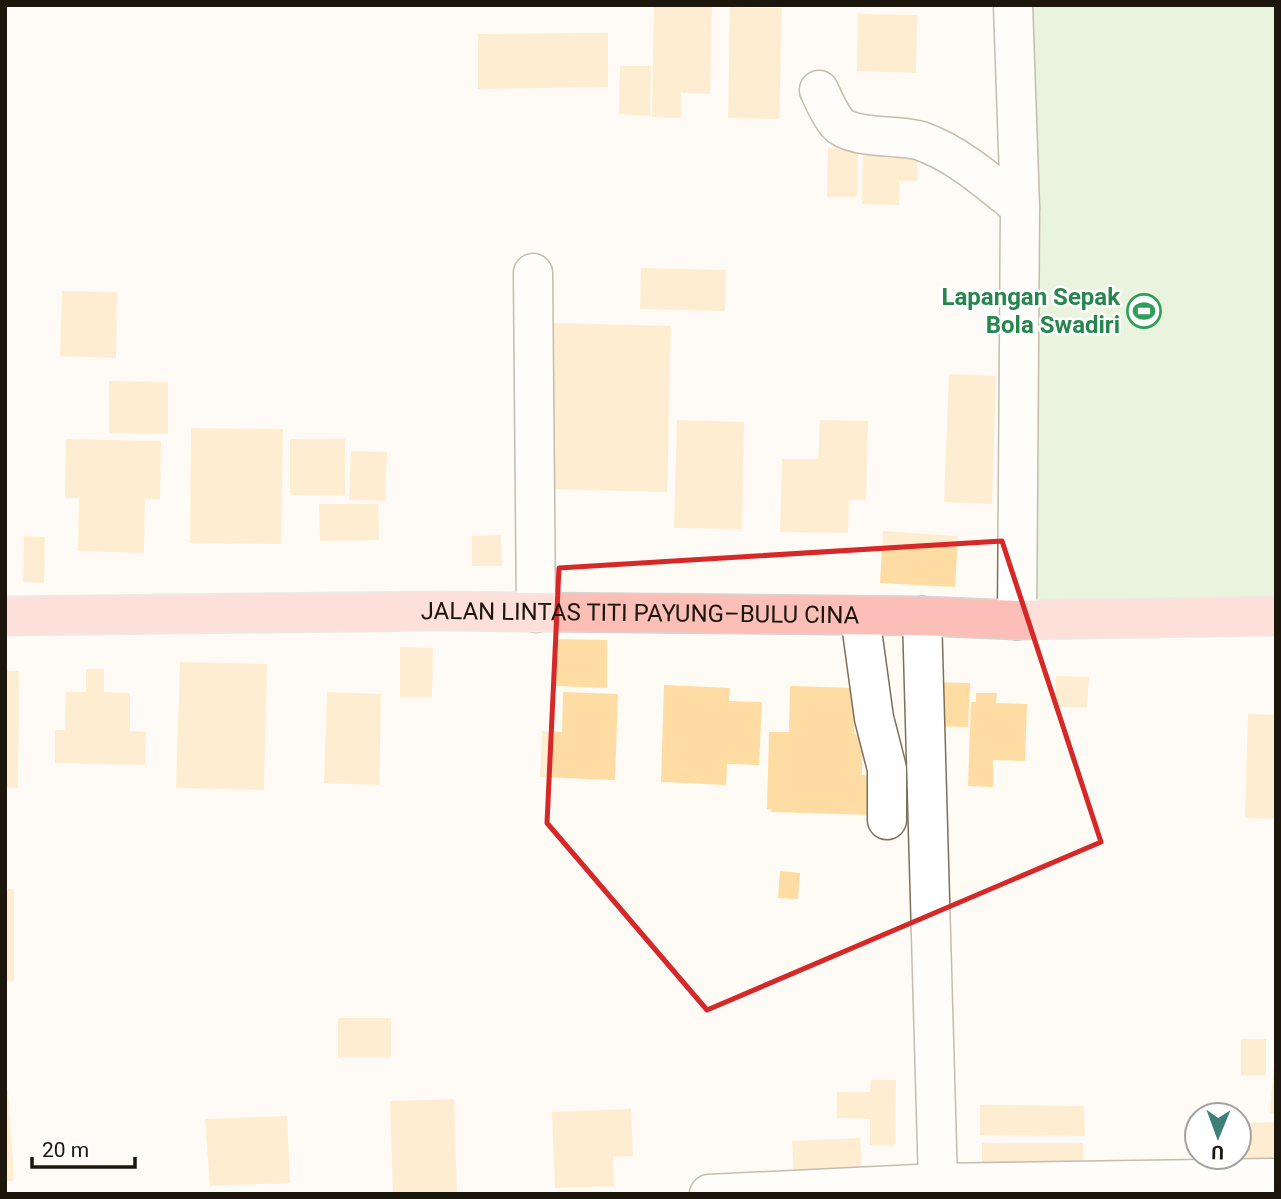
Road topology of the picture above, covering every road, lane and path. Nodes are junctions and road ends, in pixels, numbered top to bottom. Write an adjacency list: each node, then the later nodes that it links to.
1 (1013, 5): 3 (street)
2 (819, 90): 3 (street)
3 (1020, 208): 10 (street)
4 (533, 273): 5 (street)
5 (536, 613): 6 (main road, JALAN LINTAS TITI PAYUNG–BULU CINA); 7 (main road, JALAN LINTAS TITI PAYUNG–BULU CINA)
6 (5, 616)
7 (860, 616): 8 (main road, JALAN LINTAS TITI PAYUNG–BULU CINA); 11 (street)
8 (922, 616): 10 (main road, JALAN LINTAS TITI PAYUNG–BULU CINA); 13 (street)
9 (1276, 616): 10 (main road, JALAN LINTAS TITI PAYUNG–BULU CINA)
10 (1017, 620)
11 (887, 820)
12 (1276, 1178): 13 (street)
13 (938, 1184): 14 (street)
14 (709, 1194)

